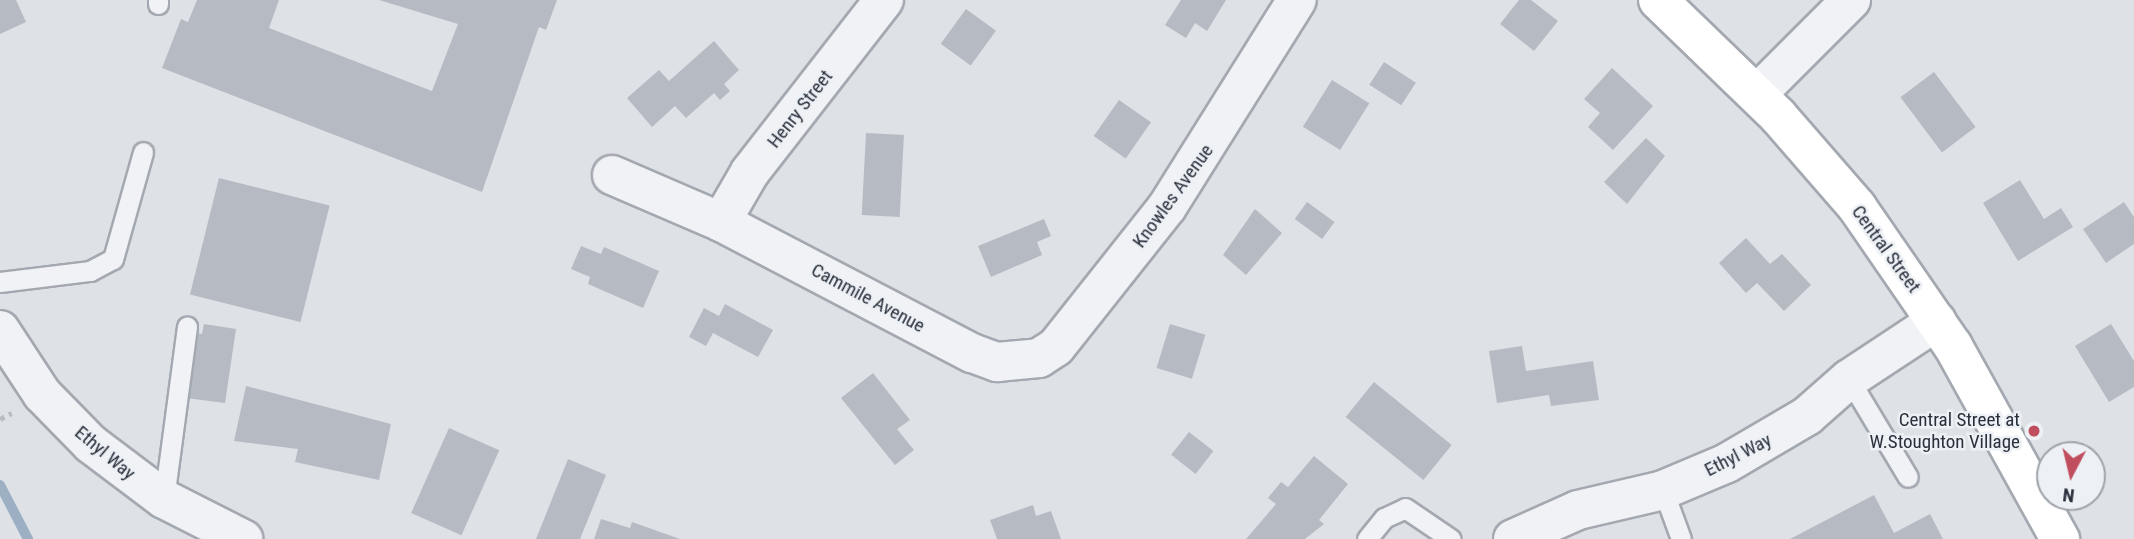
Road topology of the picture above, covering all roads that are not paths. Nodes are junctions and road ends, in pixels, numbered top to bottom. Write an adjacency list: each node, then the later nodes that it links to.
1 (884, 0): 8 (street, Henry Street)
2 (1297, 0): 13 (street, Knowles Avenue)
3 (1658, 0): 5 (main road, Central Street)
4 (1851, 0): 5 (street)
5 (1757, 94): 10 (main road, Central Street)
6 (143, 152): 9 (lane)
7 (612, 176): 8 (street, Cammile Avenue)
8 (721, 222): 13 (street, Cammile Avenue)
9 (0, 282)
10 (1937, 321): 14 (street, Ethyl Way); 23 (main road, Central Street)
11 (187, 327): 17 (lane)
12 (0, 330): 17 (street, Ethyl Way)
13 (1019, 363)
14 (1849, 379): 15 (lane); 16 (street, Ethyl Way)
15 (1908, 477)
16 (1663, 490): 21 (street, Ethyl Way); 22 (lane)
17 (164, 499): 18 (street, Ethyl Way)
18 (243, 539)
19 (1367, 539): 20 (lane)
20 (1451, 539)
21 (1513, 539)
22 (1681, 539)
23 (2060, 539)

